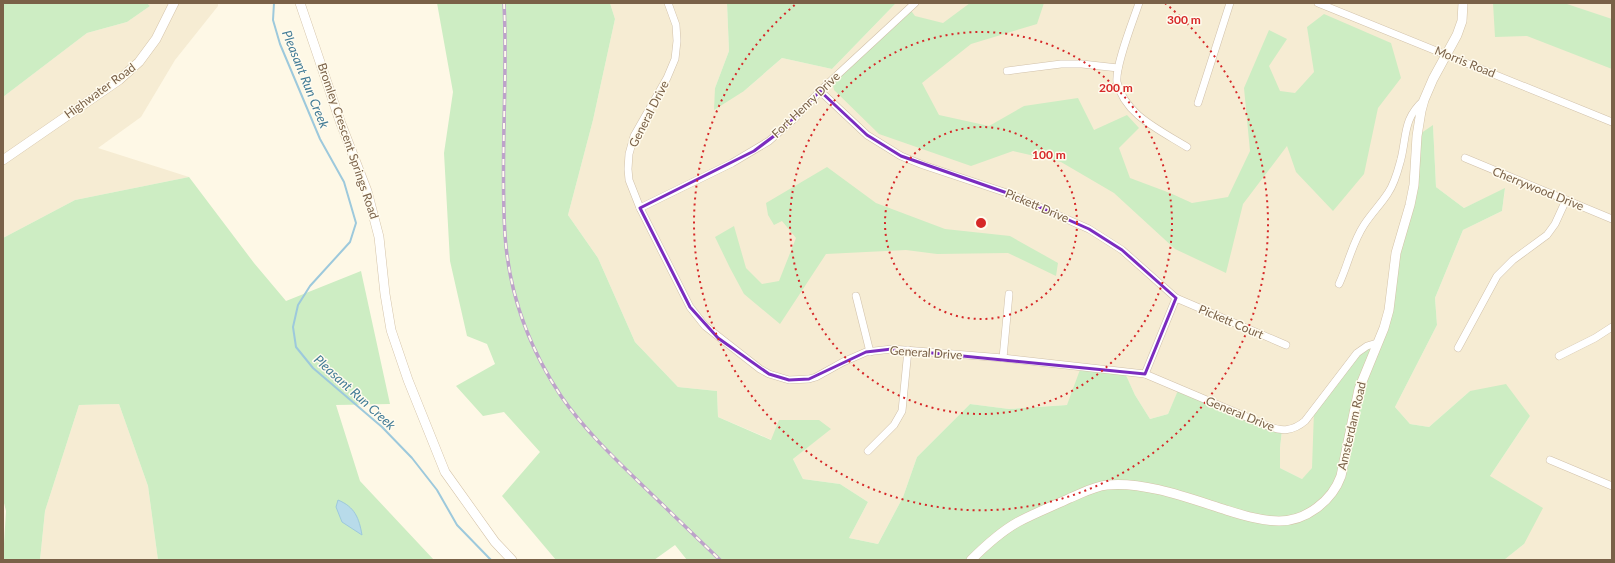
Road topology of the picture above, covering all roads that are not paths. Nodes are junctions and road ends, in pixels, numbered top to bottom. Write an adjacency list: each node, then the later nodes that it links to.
1 (174, 3): 18 (street, Highwater Road)
2 (300, 3): 38 (street, Bromley Crescent Springs Road)
3 (668, 3): 20 (street, General Drive)
4 (915, 3): 12 (street, Fort Henry Drive)
5 (1139, 3): 10 (street)
6 (1230, 3): 14 (street)
7 (1318, 3): 9 (street, Morris Road)
8 (1463, 3): 9 (street, Amsterdam Road)
9 (1446, 54): 13 (street, Amsterdam Road); 15 (street, Morris Road)
10 (1118, 68): 11 (street); 16 (street)
11 (1007, 71)
12 (820, 91): 20 (street, Fort Henry Drive); 25 (street, Pickett Drive)
13 (1424, 100): 22 (street); 27 (street, Amsterdam Road)
14 (1198, 103)
15 (1612, 122)
16 (1187, 147)
17 (1465, 158): 19 (street, Cherrywood Drive)
18 (3, 160)
19 (1566, 200): 21 (street, Cherrywood Drive); 29 (street)
20 (640, 208): 31 (street, General Drive)
21 (1612, 219)
22 (1339, 284)
23 (1009, 294): 33 (street)
24 (856, 296): 31 (street)
25 (1176, 298): 28 (street, Pickett Court); 34 (street)
26 (1612, 327): 32 (street)
27 (1377, 343): 34 (street, General Drive); 39 (street, Amsterdam Road)
28 (1286, 345)
29 (1458, 348)
30 (908, 350): 31 (street, General Drive); 33 (street, General Drive); 35 (street)
31 (870, 352)
32 (1559, 356)
33 (1002, 358): 34 (street, General Drive)
34 (1145, 374)
35 (868, 451)
36 (1550, 460): 37 (street)
37 (1612, 486)
38 (512, 560)
39 (971, 560)

